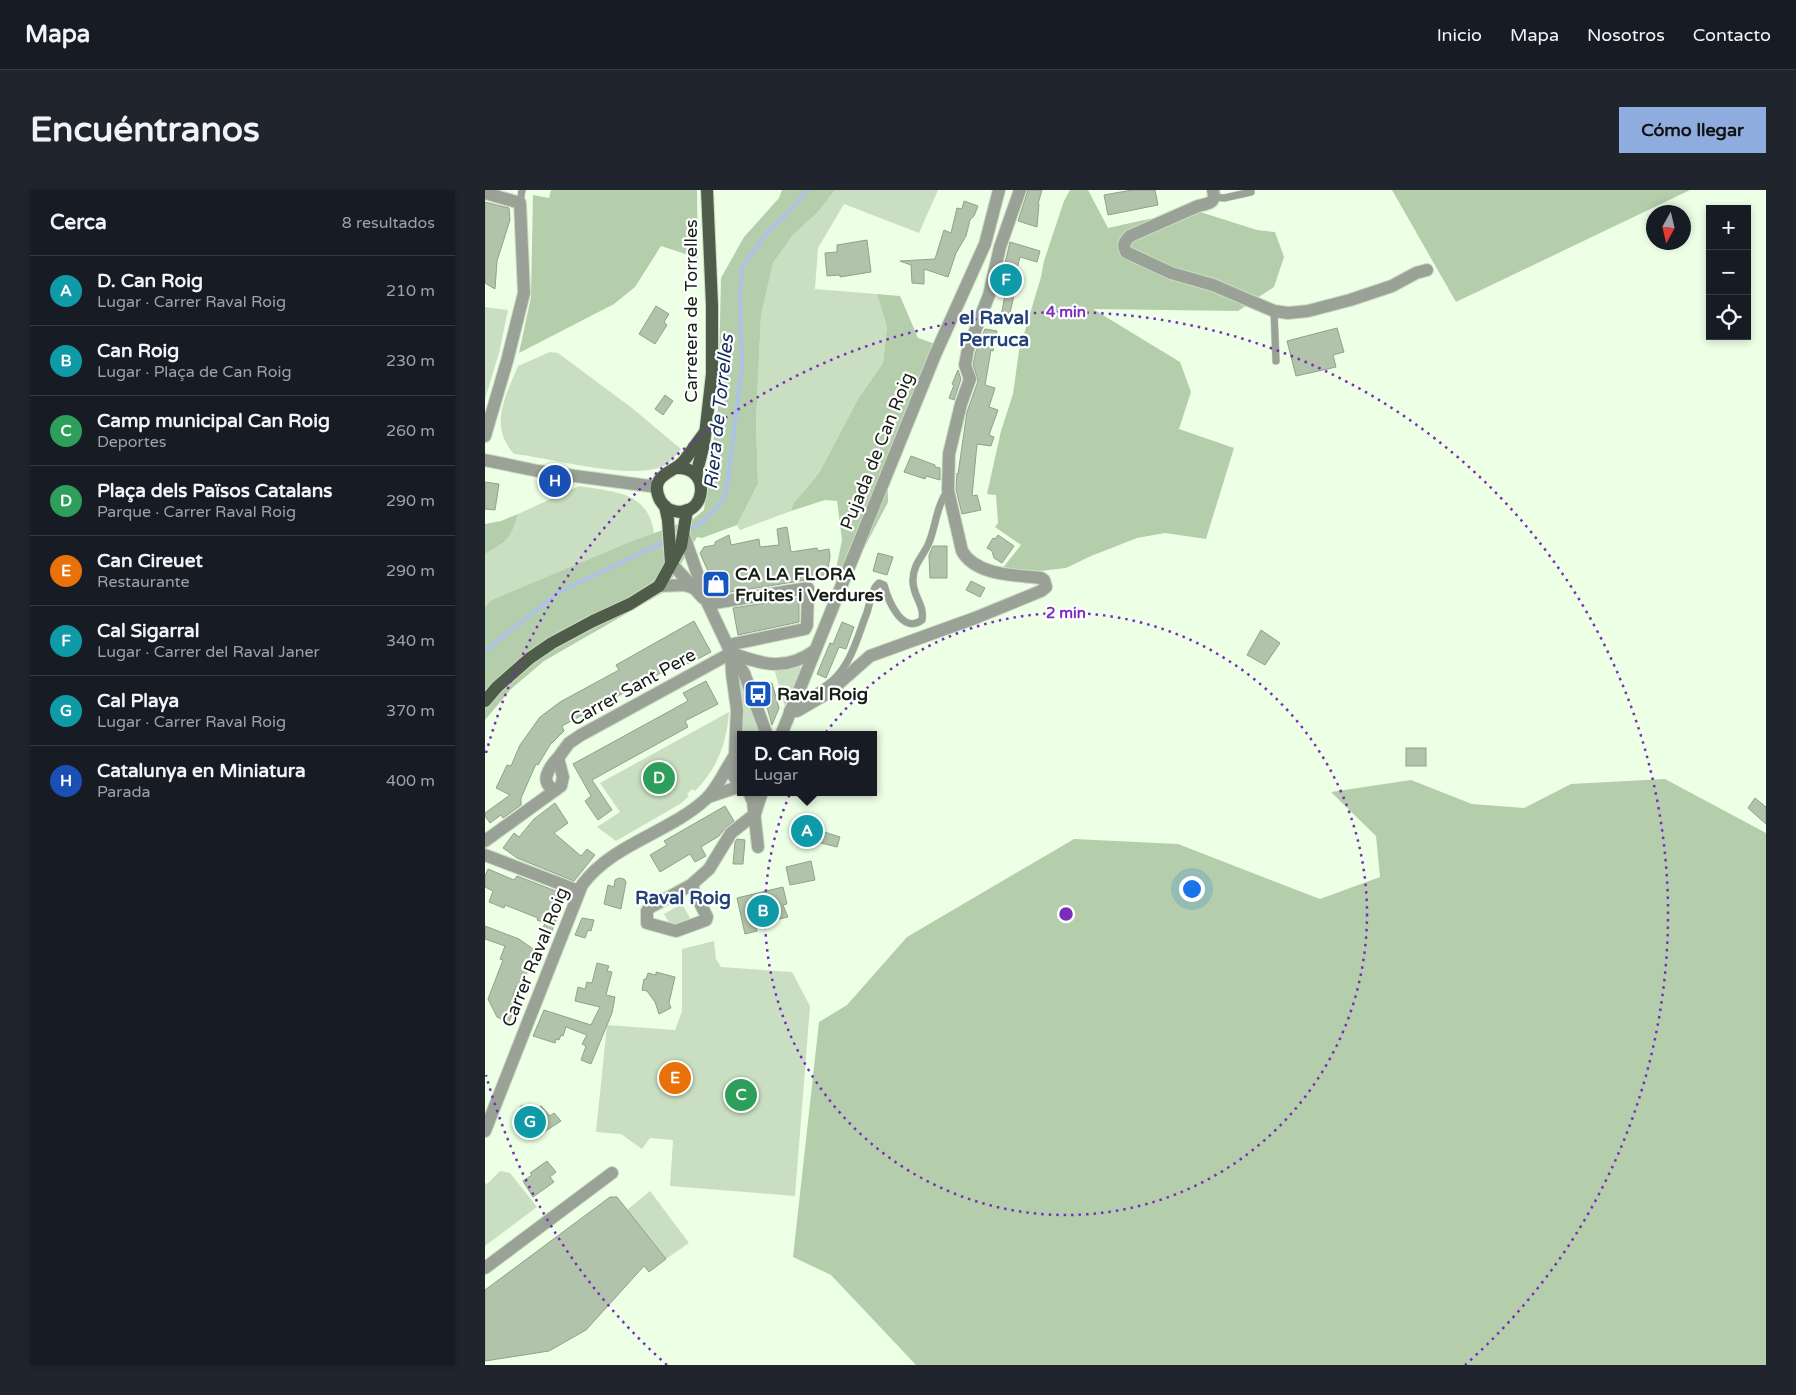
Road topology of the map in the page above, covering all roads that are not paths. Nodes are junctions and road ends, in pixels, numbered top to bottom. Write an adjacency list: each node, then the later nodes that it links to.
1 (522, 190): 8 (lane)
2 (999, 190): 27 (street, Pujada de Can Roig)
3 (1020, 190): 18 (street)
4 (709, 191): 12 (main road, Carretera de Torrelles)
5 (1251, 192): 7 (lane)
6 (485, 193): 8 (street)
7 (1213, 193): 10 (street)
8 (520, 203): 13 (street)
9 (1427, 270): 10 (street)
10 (1274, 311): 11 (lane)
11 (1276, 361)
12 (706, 430): 15 (main road, Carretera de Torrelles); 16 (main road, Carretera de Torrelles)
13 (485, 436)
14 (485, 460): 17 (street)
15 (676, 468): 16 (main road); 17 (main road, Carretera de Torrelles)
16 (696, 475): 20 (main road, Carretera de Torrelles)
17 (657, 487): 19 (main road)
18 (948, 490): 29 (lane); 29 (street)
19 (665, 506): 20 (main road); 22 (main road)
20 (687, 510): 21 (main road, Carretera de Torrelles)
21 (683, 533): 22 (main road, Carretera de Torrelles); 25 (street)
22 (671, 563): 23 (main road, Carretera de Torrelles); 24 (street)
23 (659, 586): 24 (street); 28 (main road)
24 (694, 588): 25 (street)
25 (708, 604): 26 (street); 26 (street, Carrer Sant Pere)
26 (730, 649): 27 (street); 31 (street); 32 (street); 39 (street, Carrer Sant Pere)
27 (814, 651): 29 (street, Pujada de Can Roig)
28 (485, 701)
29 (791, 709): 30 (street, Pujada de Can Roig)
30 (782, 730)
31 (767, 731)
32 (736, 754): 33 (street); 37 (street, Carrer Raval Roig)
33 (737, 781)
34 (737, 787): 37 (street, Carrer Raval Roig)
35 (751, 796): 38 (street)
36 (761, 796): 38 (street)
37 (708, 797): 43 (street, Carrer Raval Roig)
38 (755, 814): 40 (street); 42 (street)
39 (485, 841)
40 (758, 847)
41 (485, 855): 43 (street)
42 (691, 885): 42 (street)
43 (579, 891): 44 (street, Carrer Raval Roig)
44 (485, 1131)
45 (612, 1173): 46 (street)
46 (485, 1268)

